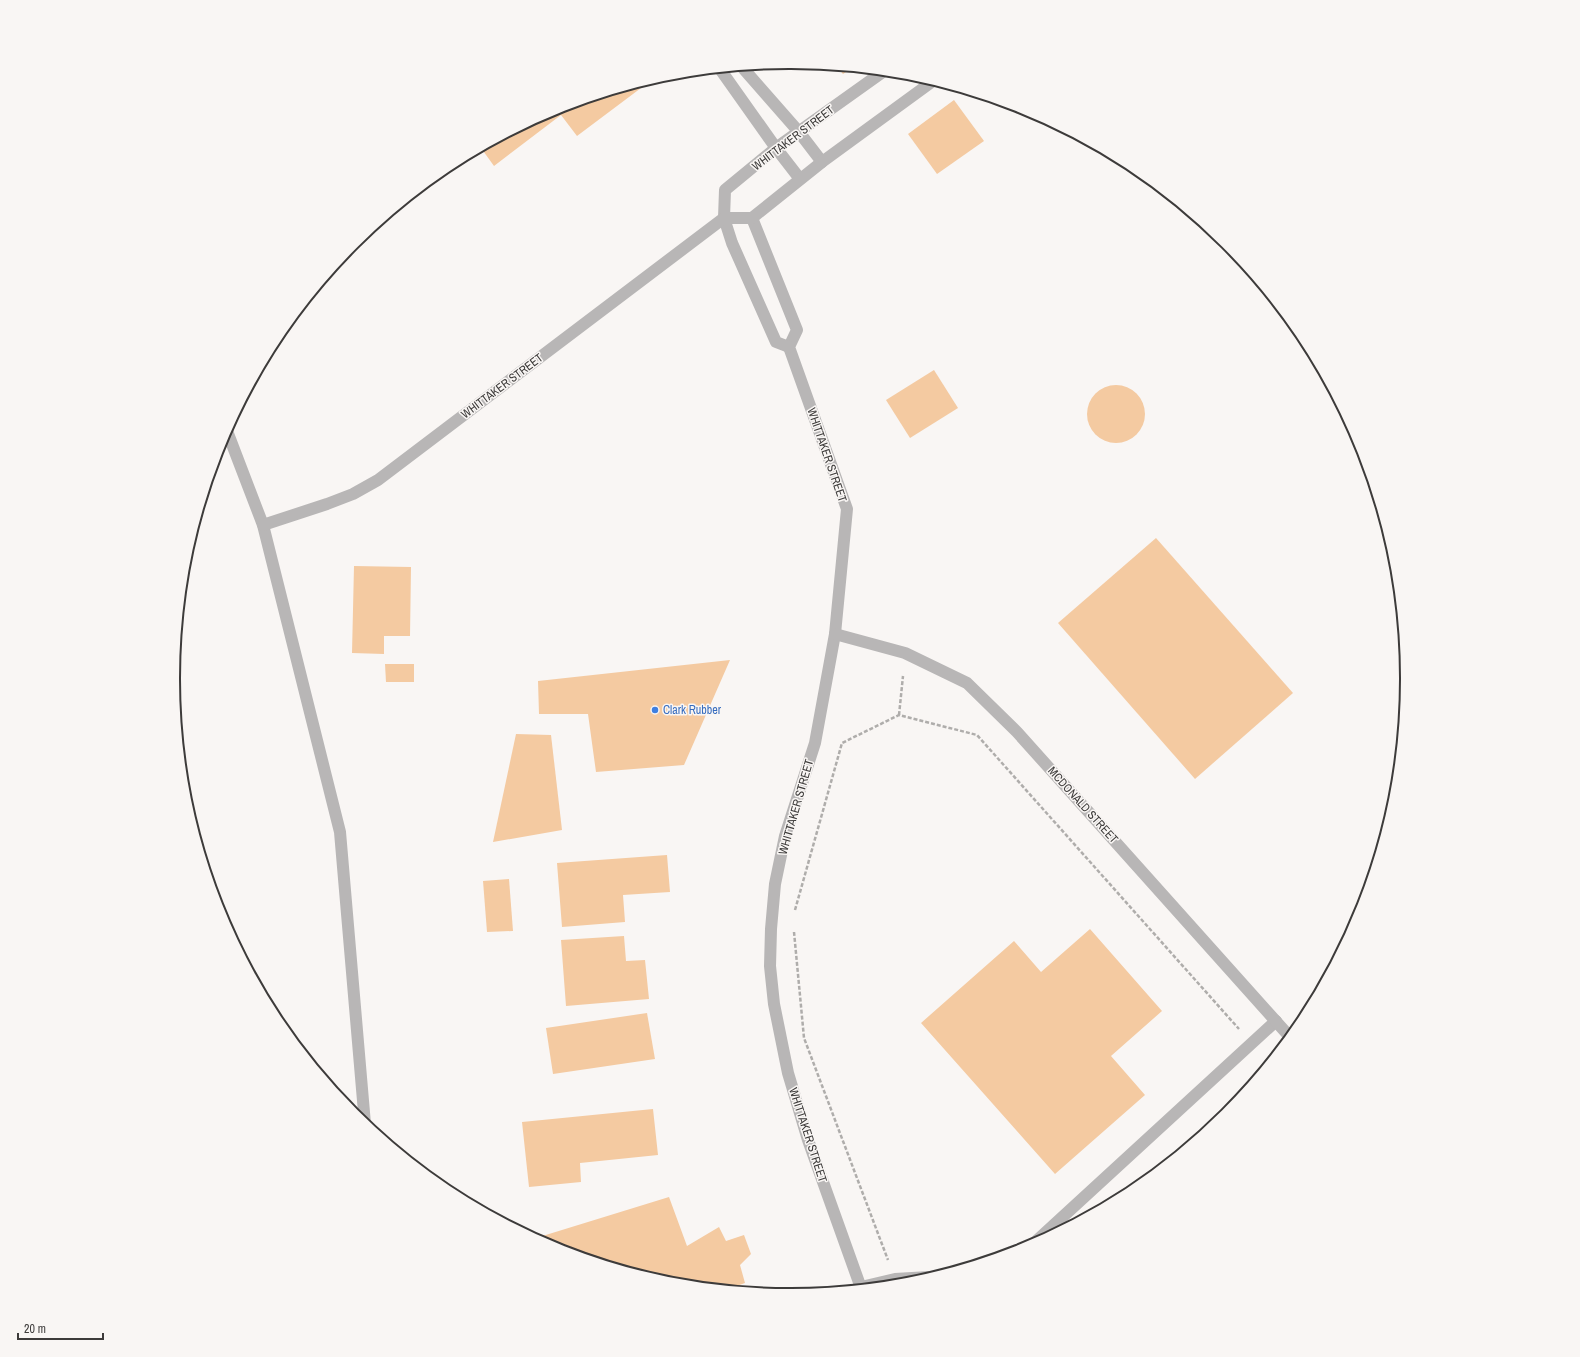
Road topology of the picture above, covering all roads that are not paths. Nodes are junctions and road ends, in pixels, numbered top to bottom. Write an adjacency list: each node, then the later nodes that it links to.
1 (745, 70): 5 (street)
2 (723, 73): 6 (street)
3 (878, 75): 5 (street, WHITTAKER STREET)
4 (927, 85): 7 (street)
5 (799, 132): 6 (street, WHITTAKER STREET); 7 (street)
6 (776, 148): 8 (street); 9 (street, WHITTAKER STREET)
7 (822, 162): 8 (street)
8 (800, 179): 10 (street)
9 (724, 218): 10 (street); 11 (street, WHITTAKER STREET); 13 (street, WHITTAKER STREET)
10 (752, 218): 11 (street)
11 (789, 347): 14 (street, WHITTAKER STREET)
12 (230, 438): 13 (street)
13 (263, 525): 17 (street)
14 (835, 634): 15 (street, MCDONALD STREET); 19 (street, WHITTAKER STREET)
15 (1276, 1021): 16 (street, MCDONALD STREET); 18 (street)
16 (1286, 1033)
17 (364, 1114)
18 (1047, 1231)
19 (860, 1284)

